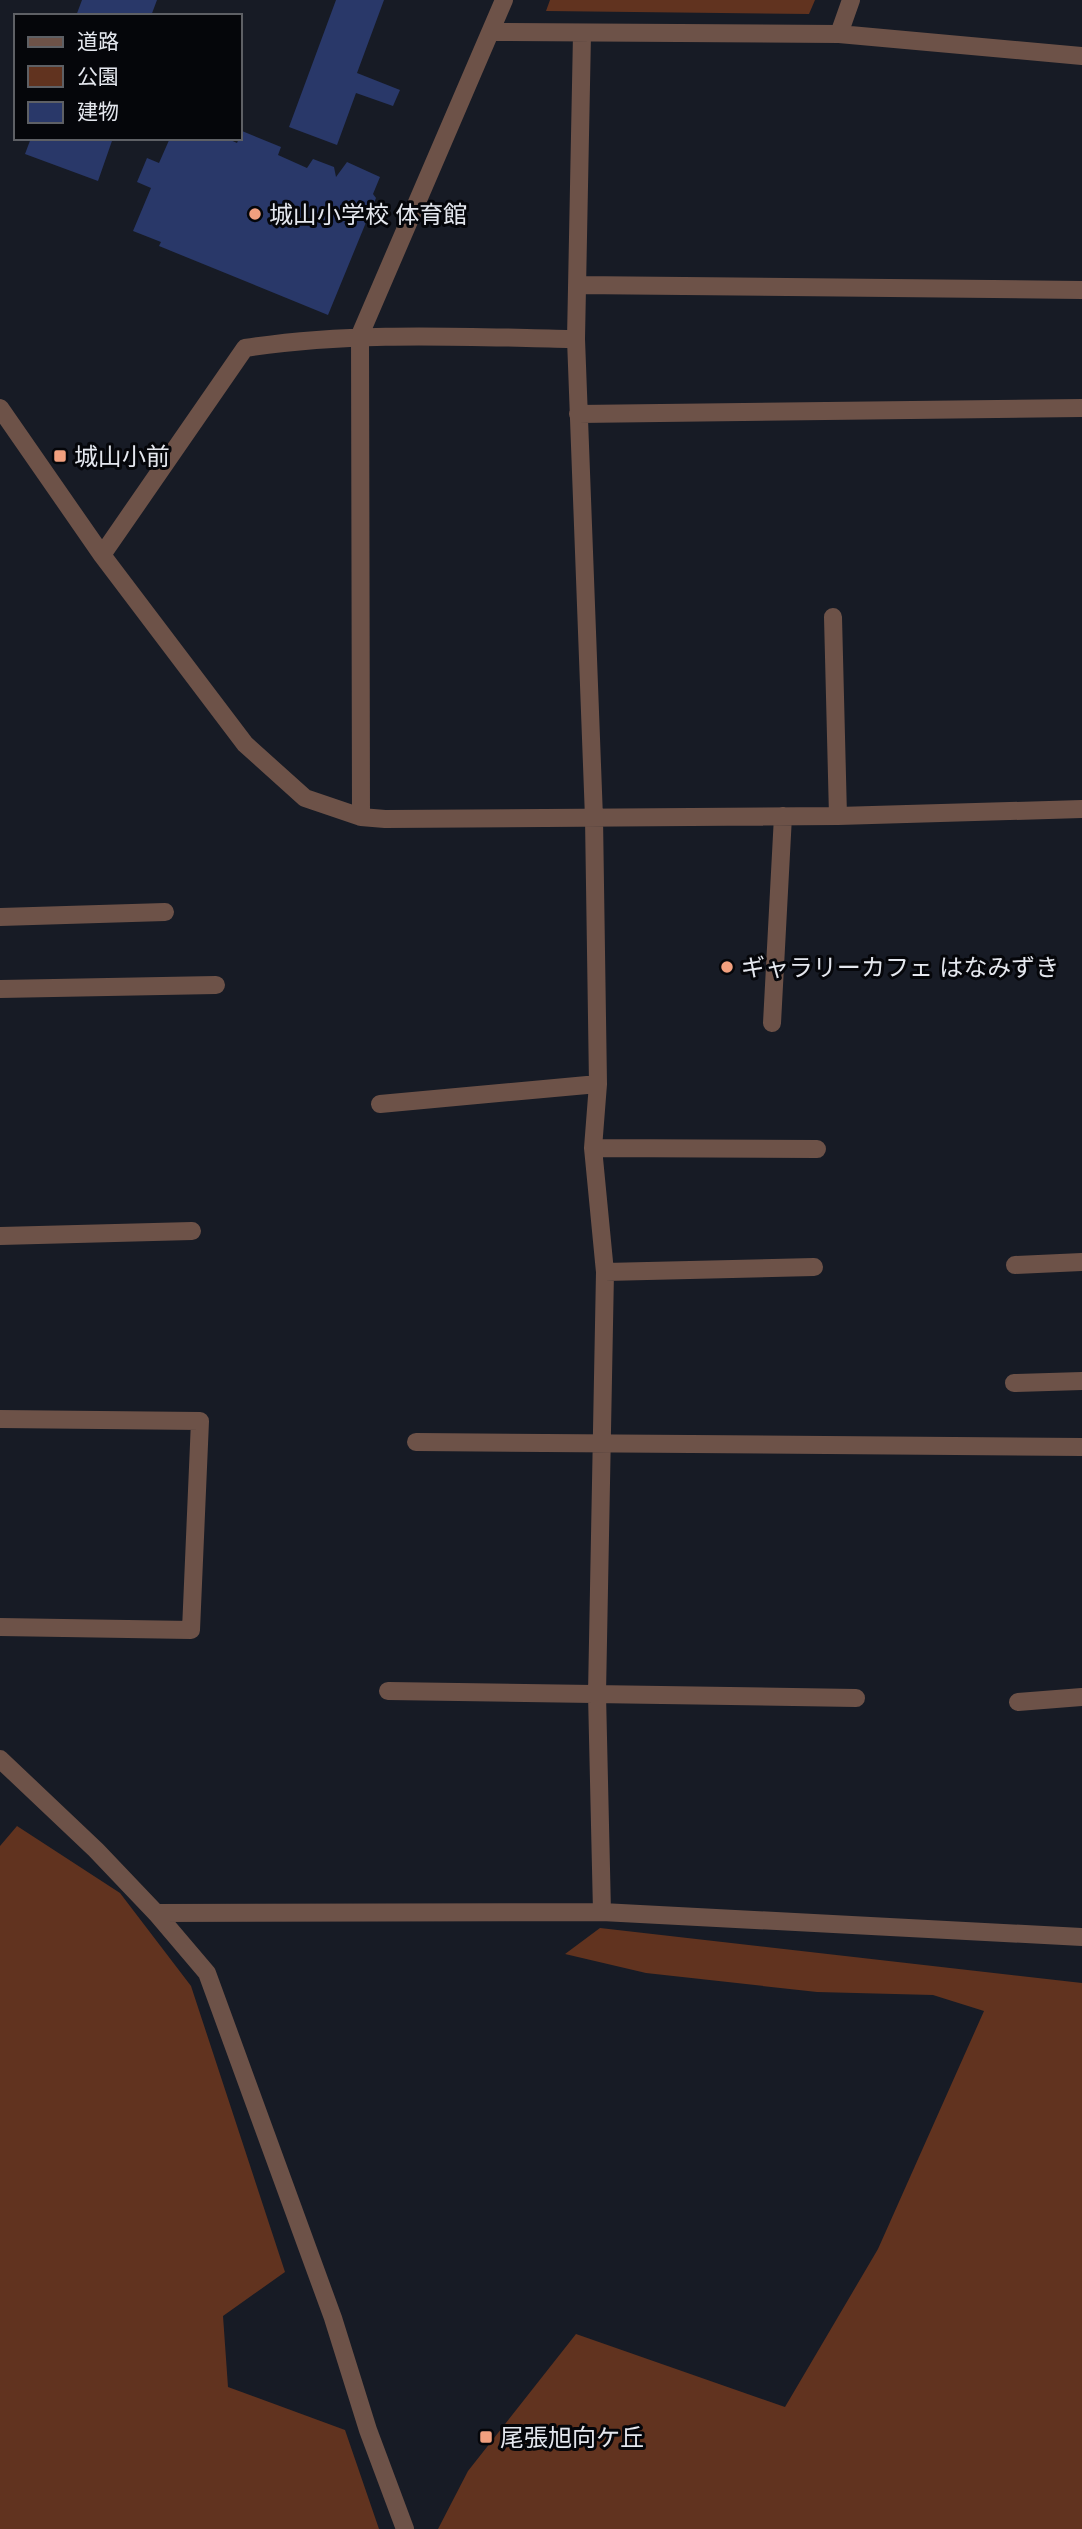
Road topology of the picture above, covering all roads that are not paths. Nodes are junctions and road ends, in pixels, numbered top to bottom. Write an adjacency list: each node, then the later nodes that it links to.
1 (504, 0): 3 (street)
2 (851, 0): 5 (street)
3 (492, 32): 4 (street); 9 (street)
4 (582, 34): 5 (street); 7 (street)
5 (839, 34): 6 (street)
6 (1082, 56)
7 (577, 285): 8 (street); 10 (street)
8 (1082, 290)
9 (360, 335): 10 (street); 14 (street); 19 (street)
10 (576, 339): 13 (street)
11 (0, 408): 14 (street)
12 (1082, 408): 13 (street)
13 (578, 414): 20 (street)
14 (102, 555): 19 (street)
15 (833, 617): 18 (street)
16 (1082, 808): 18 (street)
17 (783, 816): 18 (street); 20 (street); 25 (street)
18 (838, 816)
19 (361, 817): 20 (street)
20 (594, 818): 26 (street)
21 (164, 912): 22 (street)
22 (0, 917)
23 (216, 985): 24 (street)
24 (0, 989)
25 (772, 1023)
26 (597, 1084): 27 (street); 28 (street)
27 (380, 1104)
28 (593, 1148): 29 (street); 35 (street)
29 (817, 1149)
30 (192, 1231): 31 (street)
31 (0, 1236)
32 (1082, 1262): 33 (street)
33 (1015, 1265)
34 (814, 1267): 35 (street)
35 (606, 1272): 40 (street)
36 (1082, 1381): 37 (street)
37 (1014, 1383)
38 (0, 1419): 42 (street)
39 (416, 1442): 40 (street)
40 (601, 1444): 41 (street); 44 (street)
41 (1082, 1447)
42 (0, 1627)
43 (388, 1691): 44 (street)
44 (597, 1694): 46 (street); 49 (street)
45 (1082, 1697): 47 (street)
46 (856, 1698)
47 (1018, 1702)
48 (0, 1759): 50 (street)
49 (602, 1912): 50 (street); 51 (street)
50 (156, 1913): 52 (street)
51 (1082, 1937)
52 (405, 2529)

